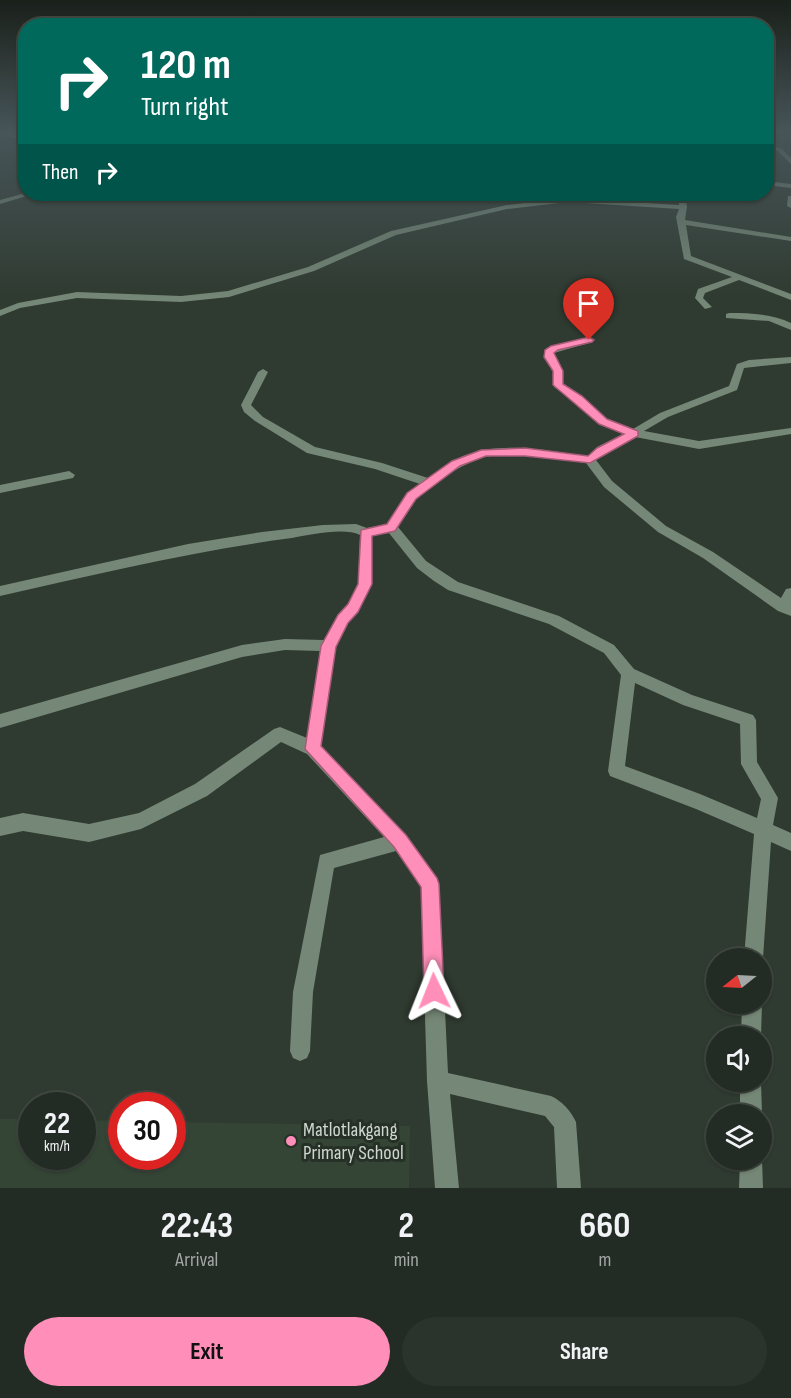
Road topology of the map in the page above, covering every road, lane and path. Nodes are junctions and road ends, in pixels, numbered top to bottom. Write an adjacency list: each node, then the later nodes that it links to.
1 (18, 197): 6 (street)
2 (791, 198): 7 (street)
3 (560, 201): 14 (street)
4 (584, 201): 8 (street)
5 (682, 201): 8 (street)
6 (0, 202)
7 (791, 206)
8 (683, 207): 9 (street)
9 (681, 222): 10 (street); 11 (street)
10 (791, 239)
11 (740, 277): 12 (street); 13 (street)
12 (791, 297)
13 (708, 307)
14 (0, 313)
15 (729, 316): 16 (street)
16 (791, 327)
17 (589, 340): 21 (street)
18 (791, 360): 21 (street)
19 (263, 372): 24 (street)
20 (791, 431): 21 (street)
21 (634, 434): 22 (street)
22 (590, 460): 24 (street); 30 (street)
23 (69, 475): 25 (street)
24 (429, 483): 26 (street)
25 (0, 489)
26 (391, 528): 27 (street); 32 (street)
27 (366, 533): 28 (street); 31 (street)
28 (0, 591)
29 (791, 593): 30 (street)
30 (787, 609)
31 (328, 646): 33 (street); 34 (street)
32 (629, 673): 36 (street); 36 (street)
33 (0, 721)
34 (313, 749): 35 (street); 37 (street)
35 (0, 827)
36 (763, 831): 38 (street); 39 (street)
37 (400, 841): 40 (street); 41 (street)
38 (791, 842)
39 (753, 948)
40 (300, 1052)
41 (438, 1081): 43 (street); 44 (street)
42 (751, 1170): 45 (street)
43 (447, 1188)
44 (569, 1188)
45 (751, 1188)

